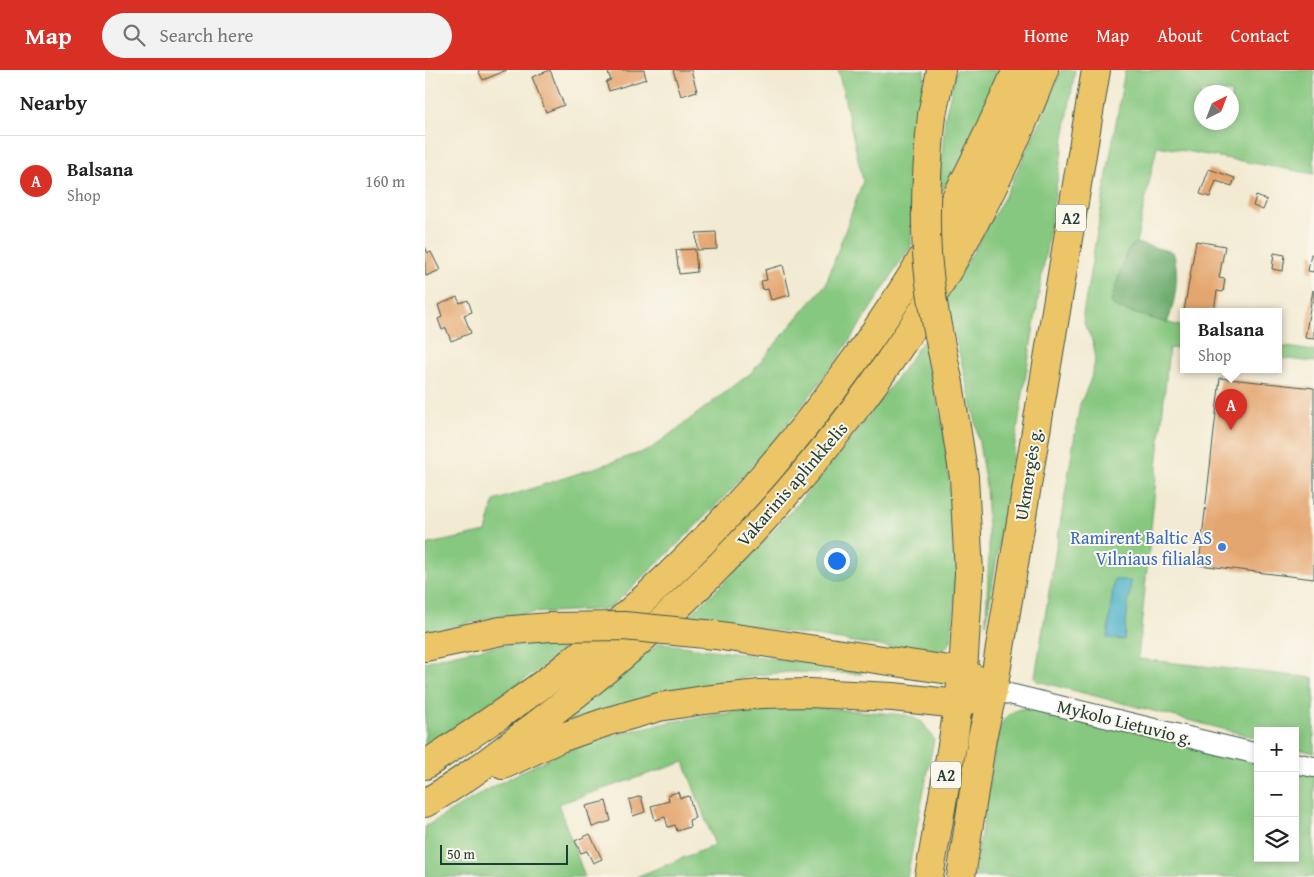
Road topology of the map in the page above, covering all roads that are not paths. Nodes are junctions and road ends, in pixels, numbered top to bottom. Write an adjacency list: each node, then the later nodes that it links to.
1 (941, 70): 6 (highway, A2, bridge)
2 (1017, 70): 11 (highway, Vakarinis aplinkkelis)
3 (1044, 70): 13 (highway, Vakarinis aplinkkelis)
4 (1096, 70): 7 (highway, Ukmergės g. / A2)
5 (425, 647): 6 (highway, bridge)
6 (963, 672): 7 (highway); 8 (highway, A2)
7 (993, 690): 8 (highway); 9 (street, Mykolo Lietuvio g.); 16 (highway, Ukmergės g. / A2)
8 (958, 704): 13 (highway); 15 (highway, A2)
9 (1254, 753)
10 (1299, 764): 12 (street)
11 (425, 765)
12 (1314, 767)
13 (451, 788): 14 (highway, Vakarinis aplinkkelis)
14 (425, 804)
15 (929, 877)
16 (961, 877)

